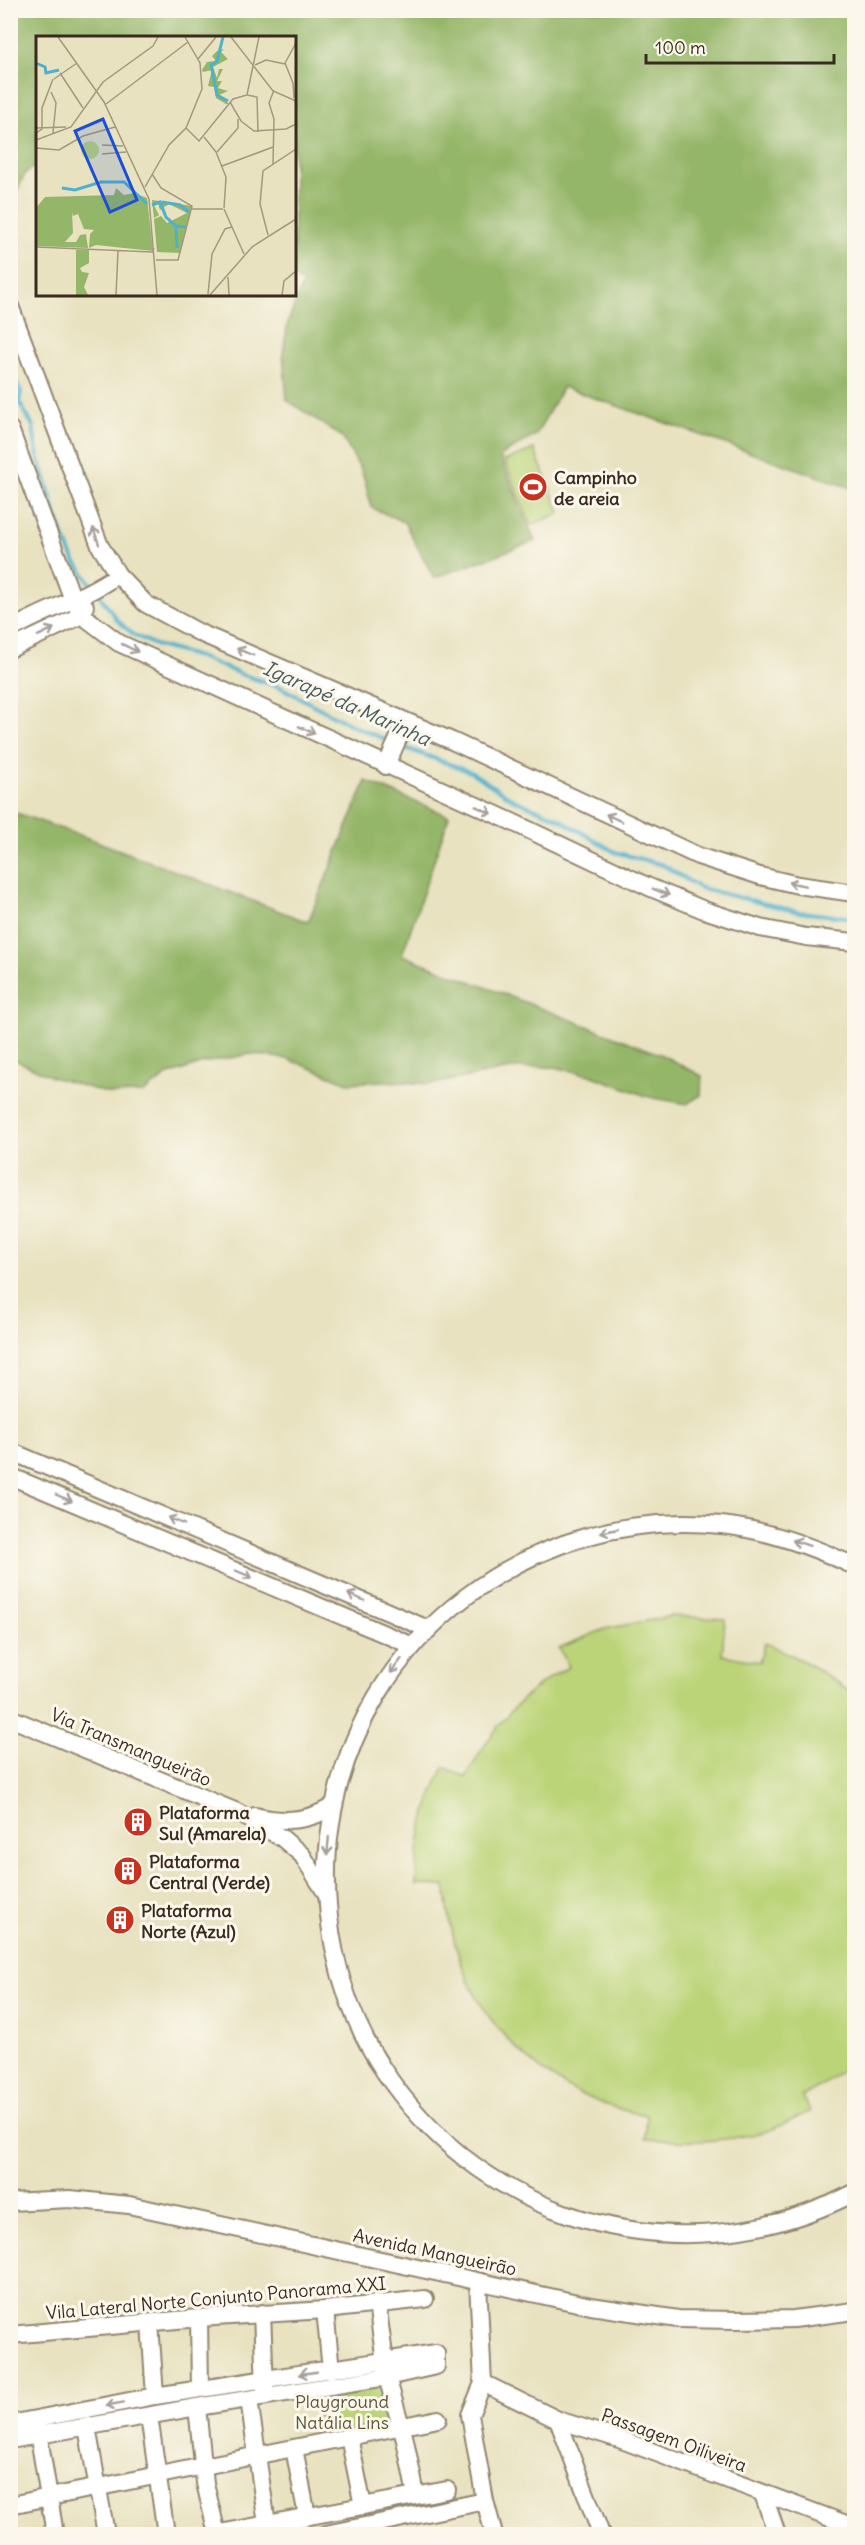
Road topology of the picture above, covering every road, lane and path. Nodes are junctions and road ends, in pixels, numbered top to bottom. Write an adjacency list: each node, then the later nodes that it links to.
1 (10, 306): 10 (street, one-way to 1)
2 (10, 429): 4 (street)
3 (108, 581): 4 (street)
4 (81, 597): 5 (street); 6 (street)
5 (82, 615): 7 (street, one-way to 5); 9 (street, one-way to 9)
6 (10, 630)
7 (10, 649)
8 (402, 730): 9 (street)
9 (386, 765): 11 (street, one-way to 11)
10 (855, 893)
11 (855, 942)
12 (10, 1451): 15 (street, one-way to 12)
13 (10, 1476): 16 (street, one-way to 16)
14 (855, 1566): 15 (street, Via Transmangueirão, one-way to 15)
15 (428, 1629): 16 (street, Via Transmangueirão)
16 (412, 1646): 18 (street, Via Transmangueirão, one-way to 18)
17 (10, 1718): 19 (street, Via Transmangueirão)
18 (334, 1805): 19 (street, Via Transmangueirão); 20 (street, Via Transmangueirão, one-way to 20)
19 (237, 1812): 20 (street, Via Transmangueirão)
20 (326, 1894): 21 (street, Via Transmangueirão)
21 (855, 2193)
22 (10, 2202): 23 (street, Avenida Mangueirão)
23 (478, 2282): 28 (street, Avenida Mangueirão); 35 (street)
24 (425, 2299): 25 (street, Vila Lateral Norte Conjunto Panorama XXI)
25 (377, 2303): 26 (street, Vila Lateral Norte Conjunto Panorama XXI); 33 (street)
26 (325, 2310): 27 (street, Vila Lateral Norte Conjunto Panorama XXI); 32 (street)
27 (262, 2313): 29 (street, Vila Lateral Norte Conjunto Panorama XXI); 34 (street)
28 (854, 2314)
29 (200, 2318): 30 (street, Vila Lateral Norte Conjunto Panorama XXI); 36 (street)
30 (150, 2323): 31 (street, Vila Lateral Norte Conjunto Panorama XXI); 37 (street)
31 (10, 2335)
32 (331, 2370): 33 (street); 34 (street, one-way to 34)
33 (386, 2370): 38 (street); 46 (street)
34 (265, 2379): 36 (street); 38 (street)
35 (483, 2383): 43 (street, Passagem Oiliveira); 59 (street)
36 (200, 2389): 37 (street)
37 (155, 2396): 41 (street, one-way to 41)
38 (258, 2398): 39 (street); 51 (street)
39 (197, 2407): 40 (street); 52 (street)
40 (149, 2416): 45 (street); 53 (street)
41 (36, 2418): 44 (street); 47 (street)
42 (438, 2419): 46 (street)
43 (558, 2420): 56 (street, Passagem Oiliveira); 71 (street)
44 (10, 2424)
45 (87, 2427): 47 (street); 54 (street)
46 (401, 2427): 48 (street); 57 (street)
47 (38, 2436): 49 (street); 58 (street)
48 (349, 2437): 50 (street); 61 (street)
49 (10, 2440)
50 (294, 2448): 51 (street); 62 (street)
51 (256, 2456): 52 (street); 63 (street)
52 (204, 2467): 53 (street); 65 (street)
53 (157, 2477): 54 (street); 68 (street)
54 (97, 2488): 58 (street); 67 (street)
55 (447, 2490): 57 (street)
56 (763, 2494): 64 (street, Passagem Oiliveira); 72 (street)
57 (416, 2495): 61 (street)
58 (48, 2498): 60 (street); 66 (street)
59 (485, 2501): 69 (street); 70 (street)
60 (10, 2505)
61 (363, 2506): 62 (street)
62 (307, 2516): 63 (street)
63 (267, 2524): 65 (street)
64 (855, 2527)
65 (216, 2534)
66 (55, 2535)
67 (106, 2535)
68 (166, 2535)
69 (326, 2535)
70 (494, 2535)
71 (601, 2535)
72 (777, 2535)

